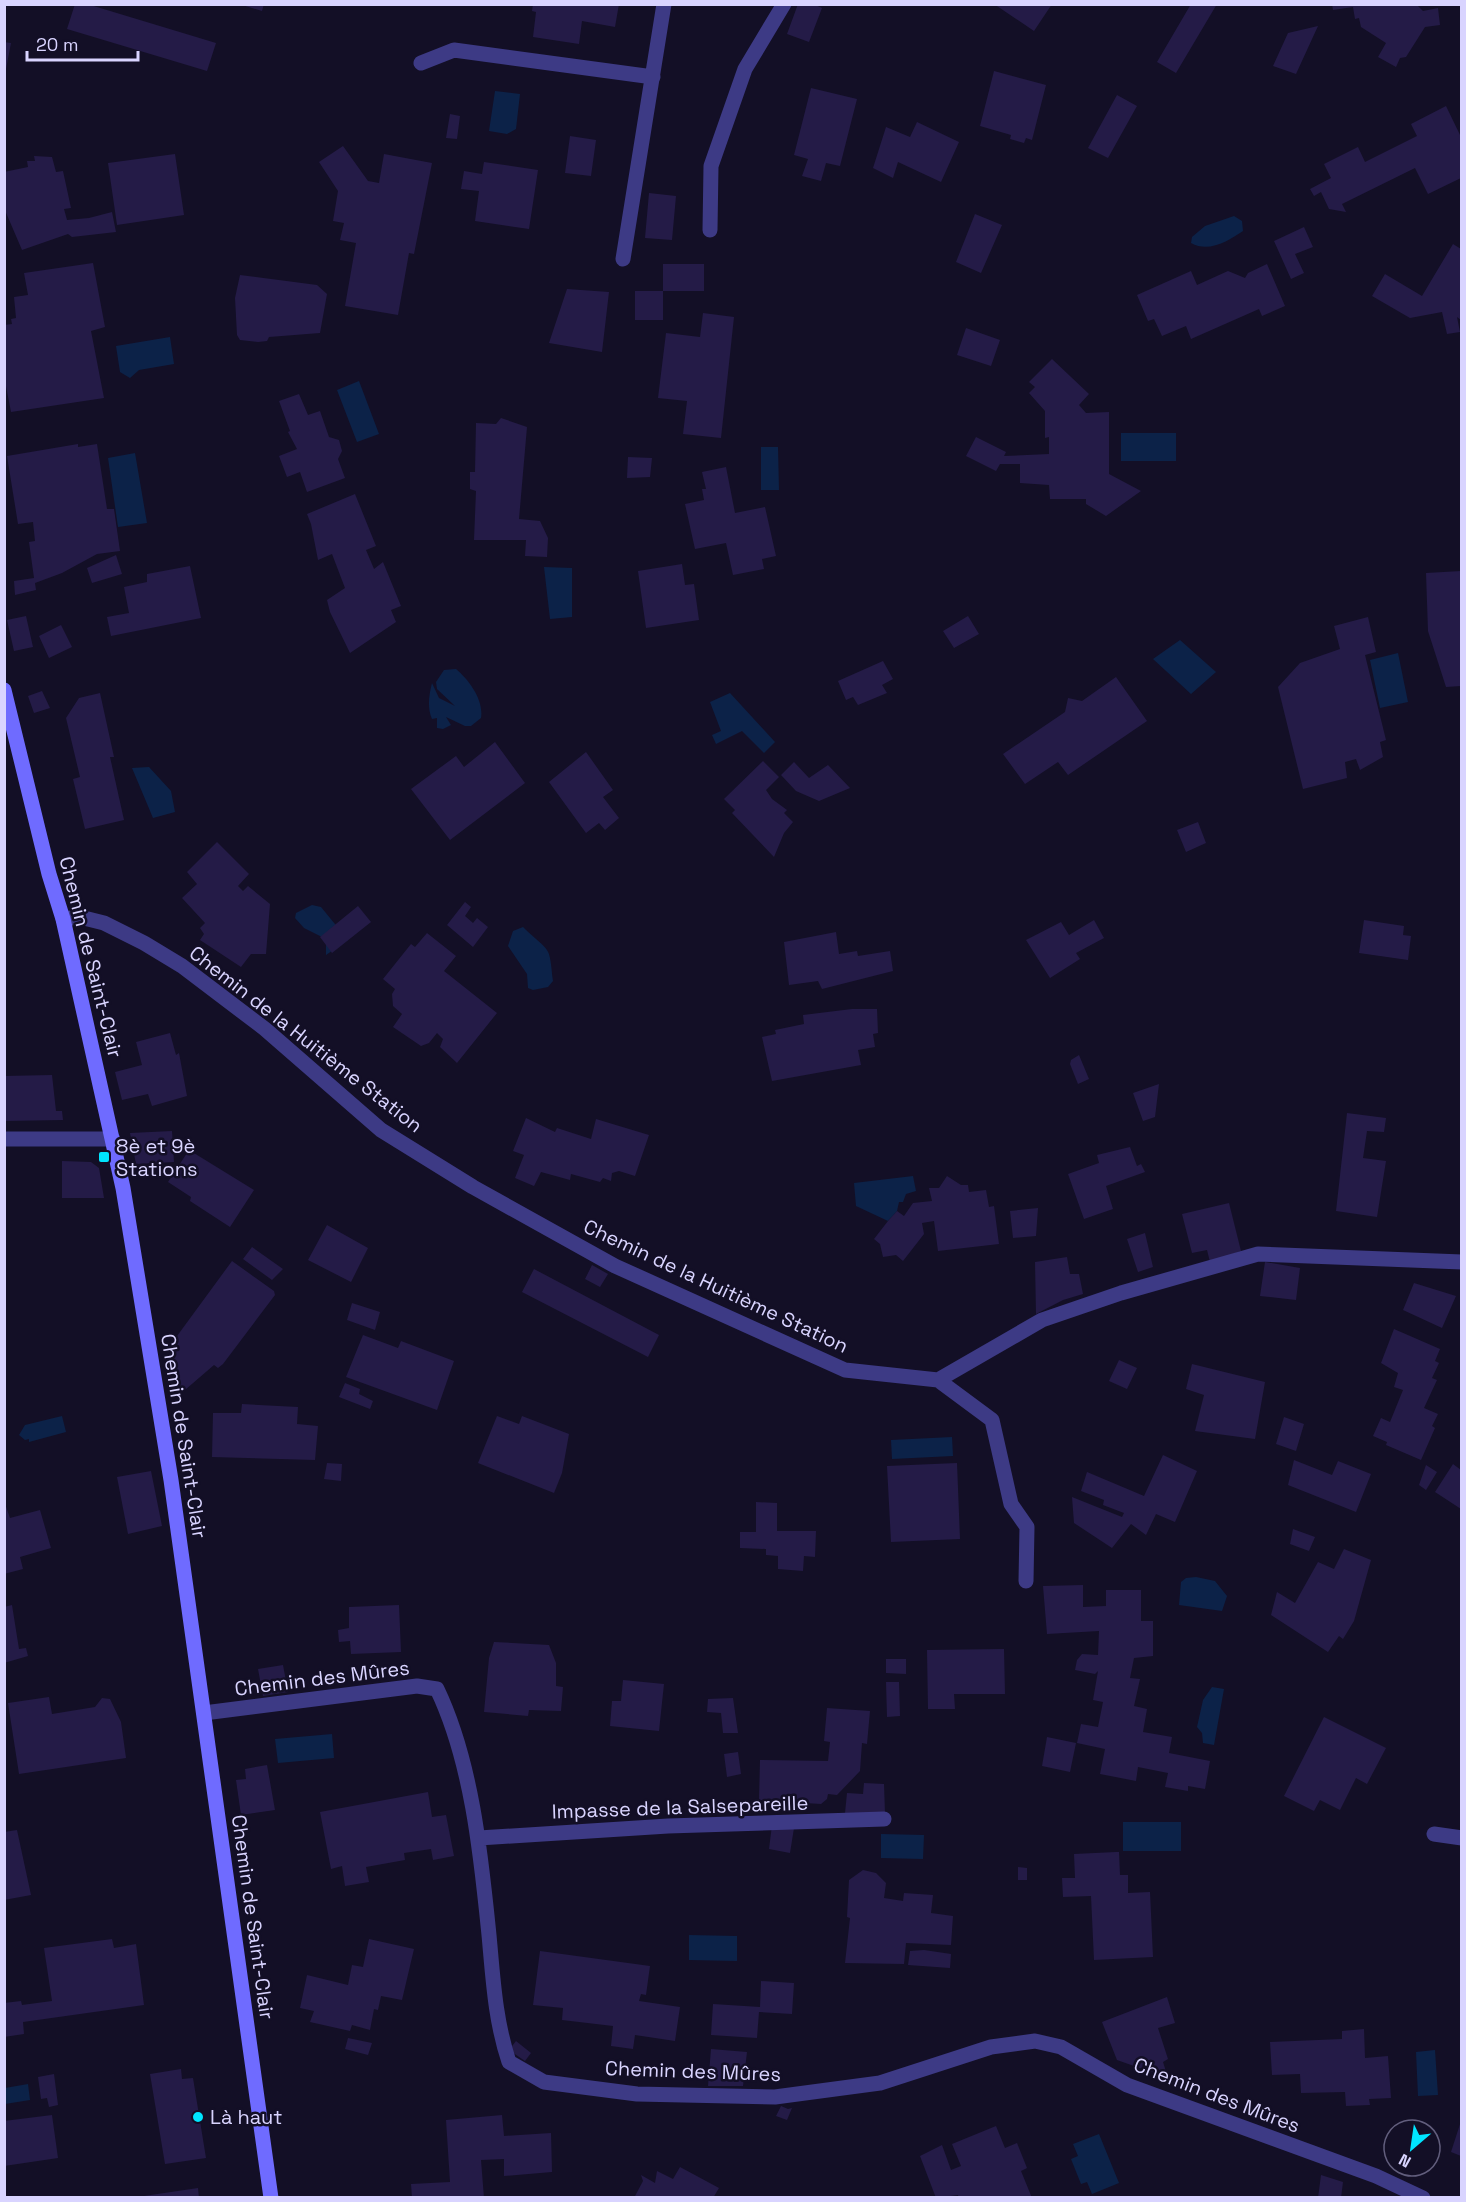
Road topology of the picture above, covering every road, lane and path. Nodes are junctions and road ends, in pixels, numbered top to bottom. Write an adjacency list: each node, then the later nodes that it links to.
1 (664, 4): 4 (street)
2 (784, 4): 5 (street)
3 (421, 63): 4 (street)
4 (653, 77): 6 (street)
5 (710, 230)
6 (623, 259)
7 (4, 690): 8 (street, Chemin de Saint-Clair)
8 (63, 919): 10 (street, Chemin de Saint-Clair); 12 (street, Chemin de la Huitième Station)
9 (4, 1138): 10 (street)
10 (112, 1139): 14 (street, Chemin de Saint-Clair)
11 (1461, 1262): 12 (street)
12 (938, 1380): 13 (street)
13 (1026, 1581)
14 (204, 1713): 17 (street, Chemin des Mûres); 19 (street, Chemin de Saint-Clair)
15 (884, 1819): 17 (street, Impasse de la Salsepareille)
16 (1434, 1834): 18 (street)
17 (479, 1838): 20 (street, Chemin des Mûres)
18 (1461, 1838)
19 (271, 2198)
20 (1423, 2198)

